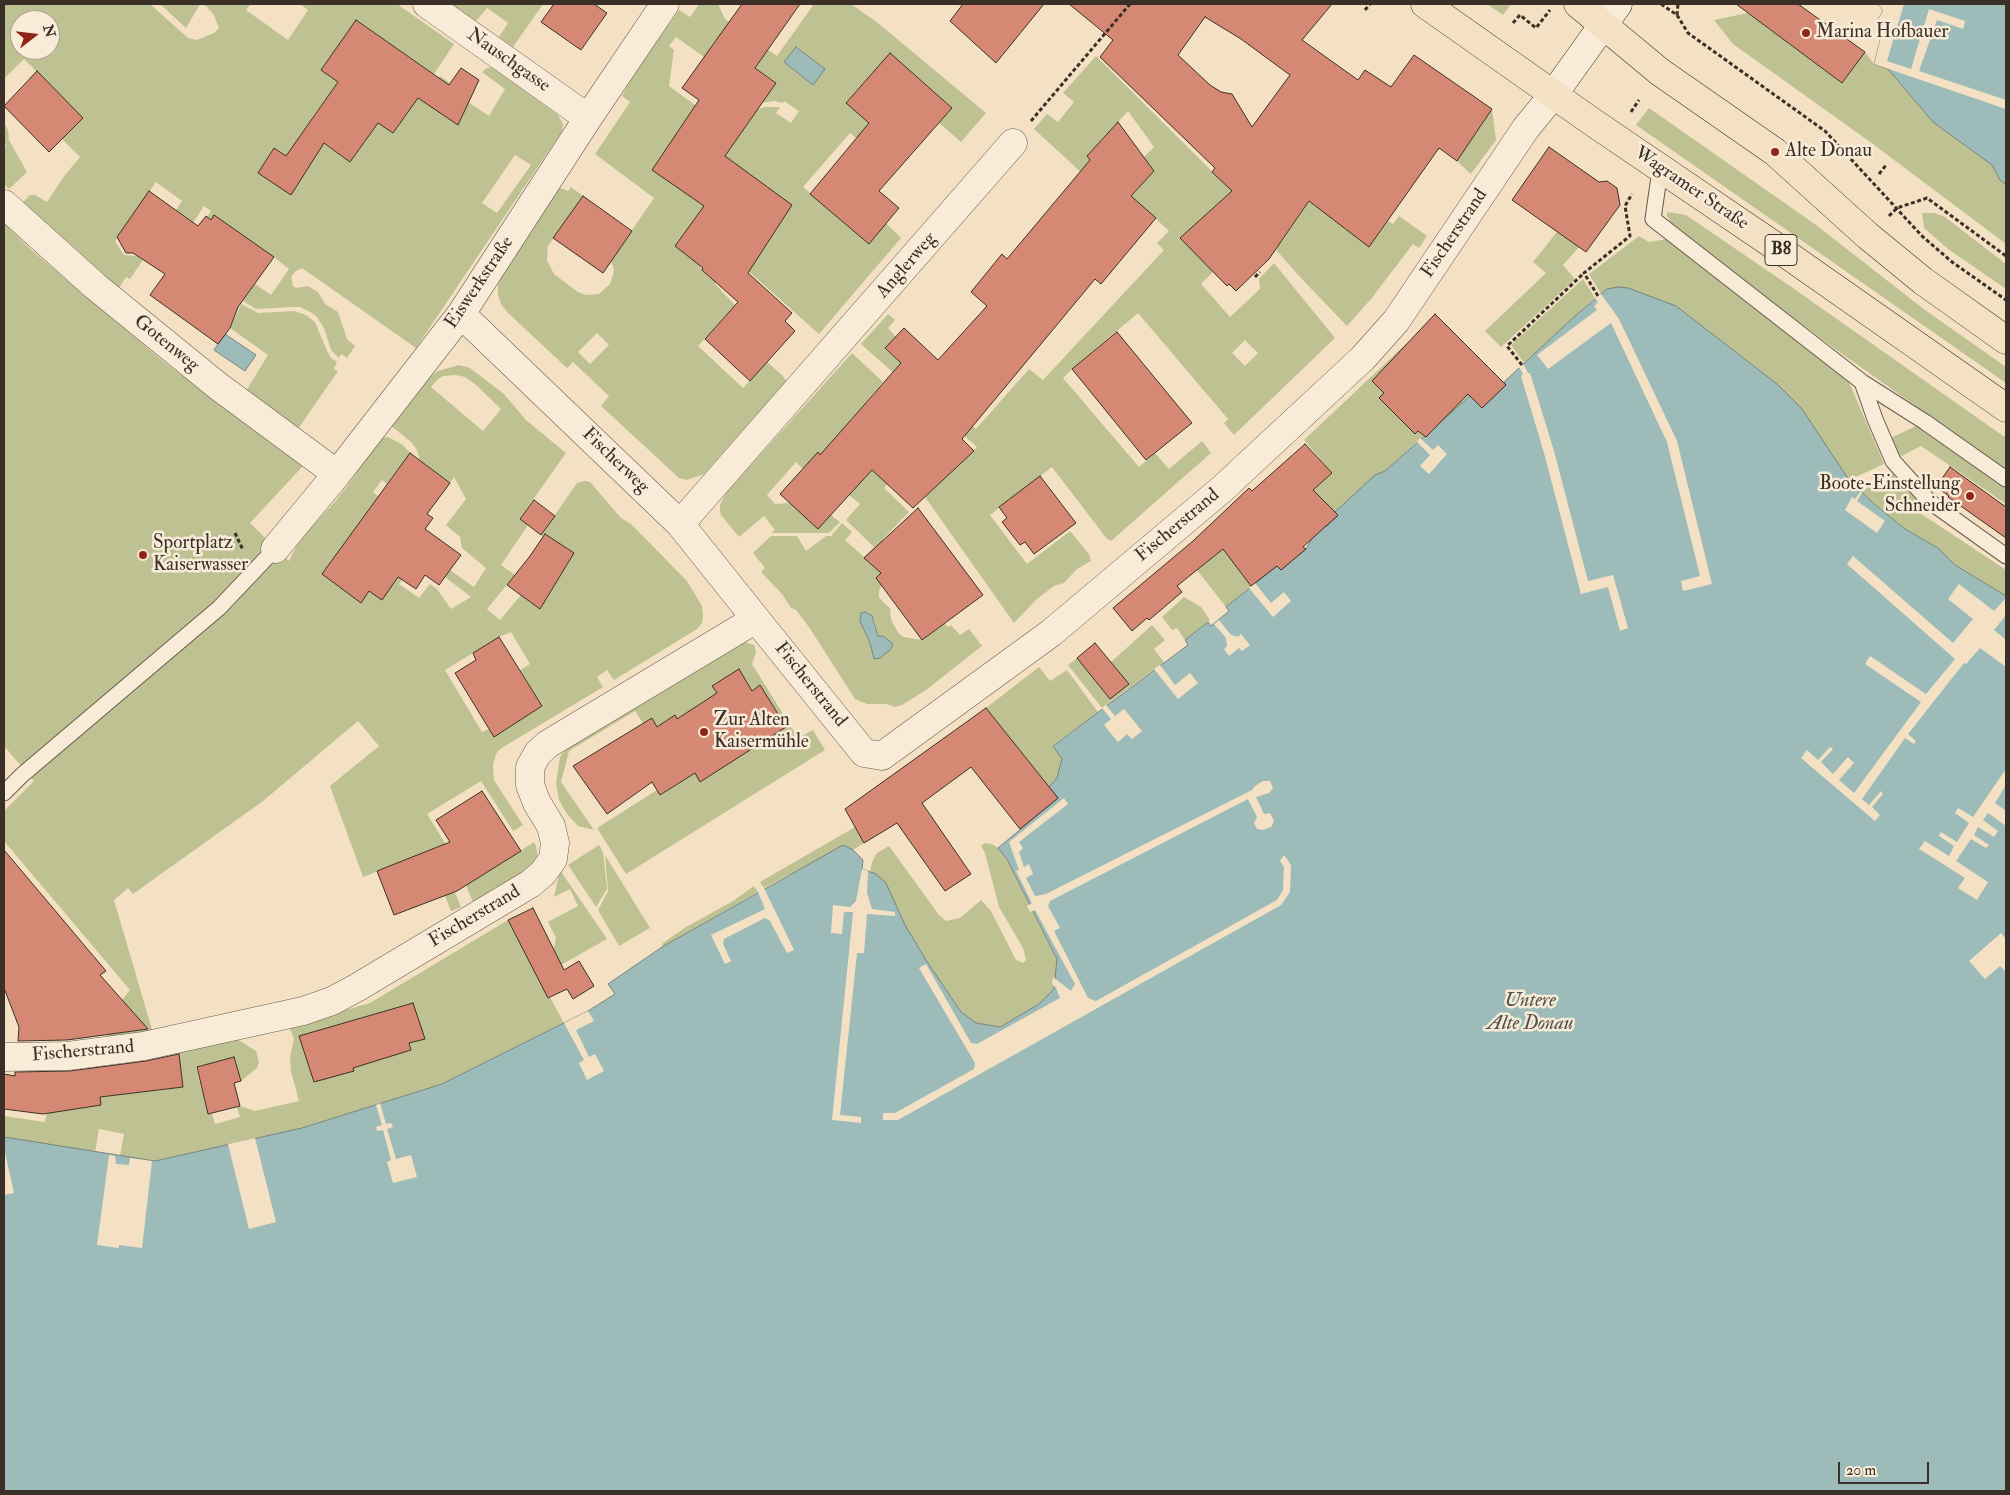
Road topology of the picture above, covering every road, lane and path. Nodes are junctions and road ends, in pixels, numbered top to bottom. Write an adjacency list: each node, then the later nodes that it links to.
1 (427, 4): 15 (street, Nauschgasse)
2 (665, 4): 15 (street, Eiswerkstraße)
3 (1130, 4): 16 (path)
4 (1370, 4): 10 (path)
5 (1425, 4): 14 (main road, Wagramer Straße / B8)
6 (1578, 4): 11 (main road)
7 (1661, 4): 12 (path)
8 (1678, 4): 12 (path)
9 (1550, 9): 13 (path)
10 (1364, 10)
11 (1610, 14): 14 (street, Fischerstrand); 23 (main road)
12 (1677, 16): 22 (path)
13 (1513, 23)
14 (1553, 95): 18 (main road, Wagramer Straße / B8); 42 (street, Fischerstrand)
15 (588, 118): 30 (street, Eiswerkstraße)
16 (1013, 143): 37 (street, Anglerweg)
17 (1887, 164): 19 (path)
18 (1660, 170): 33 (lane); 34 (main road, Wagramer Straße / B8)
19 (1879, 174)
20 (1634, 190): 26 (path)
21 (4, 204): 35 (street, Gotenweg)
22 (1897, 208): 23 (path); 24 (path); 29 (path)
23 (1868, 236): 31 (main road)
24 (2006, 256)
25 (1260, 272): 27 (path)
26 (1584, 273): 28 (path); 32 (path)
27 (1255, 277)
28 (1598, 296)
29 (2006, 300)
30 (461, 314): 35 (street, Eiswerkstraße); 37 (street, Fischerweg)
31 (2006, 340)
32 (1522, 365)
33 (1862, 382): 36 (lane); 41 (lane)
34 (2006, 408)
35 (337, 474): 39 (street, Eiswerkstraße)
36 (2006, 479)
37 (680, 524): 42 (street, Fischerweg)
38 (236, 533): 40 (path)
39 (275, 549): 43 (lane)
40 (244, 551)
41 (2006, 556)
42 (756, 619): 46 (street, Fischerstrand)
43 (22, 775): 44 (lane); 45 (lane)
44 (4, 780)
45 (4, 793)
46 (4, 1058)

